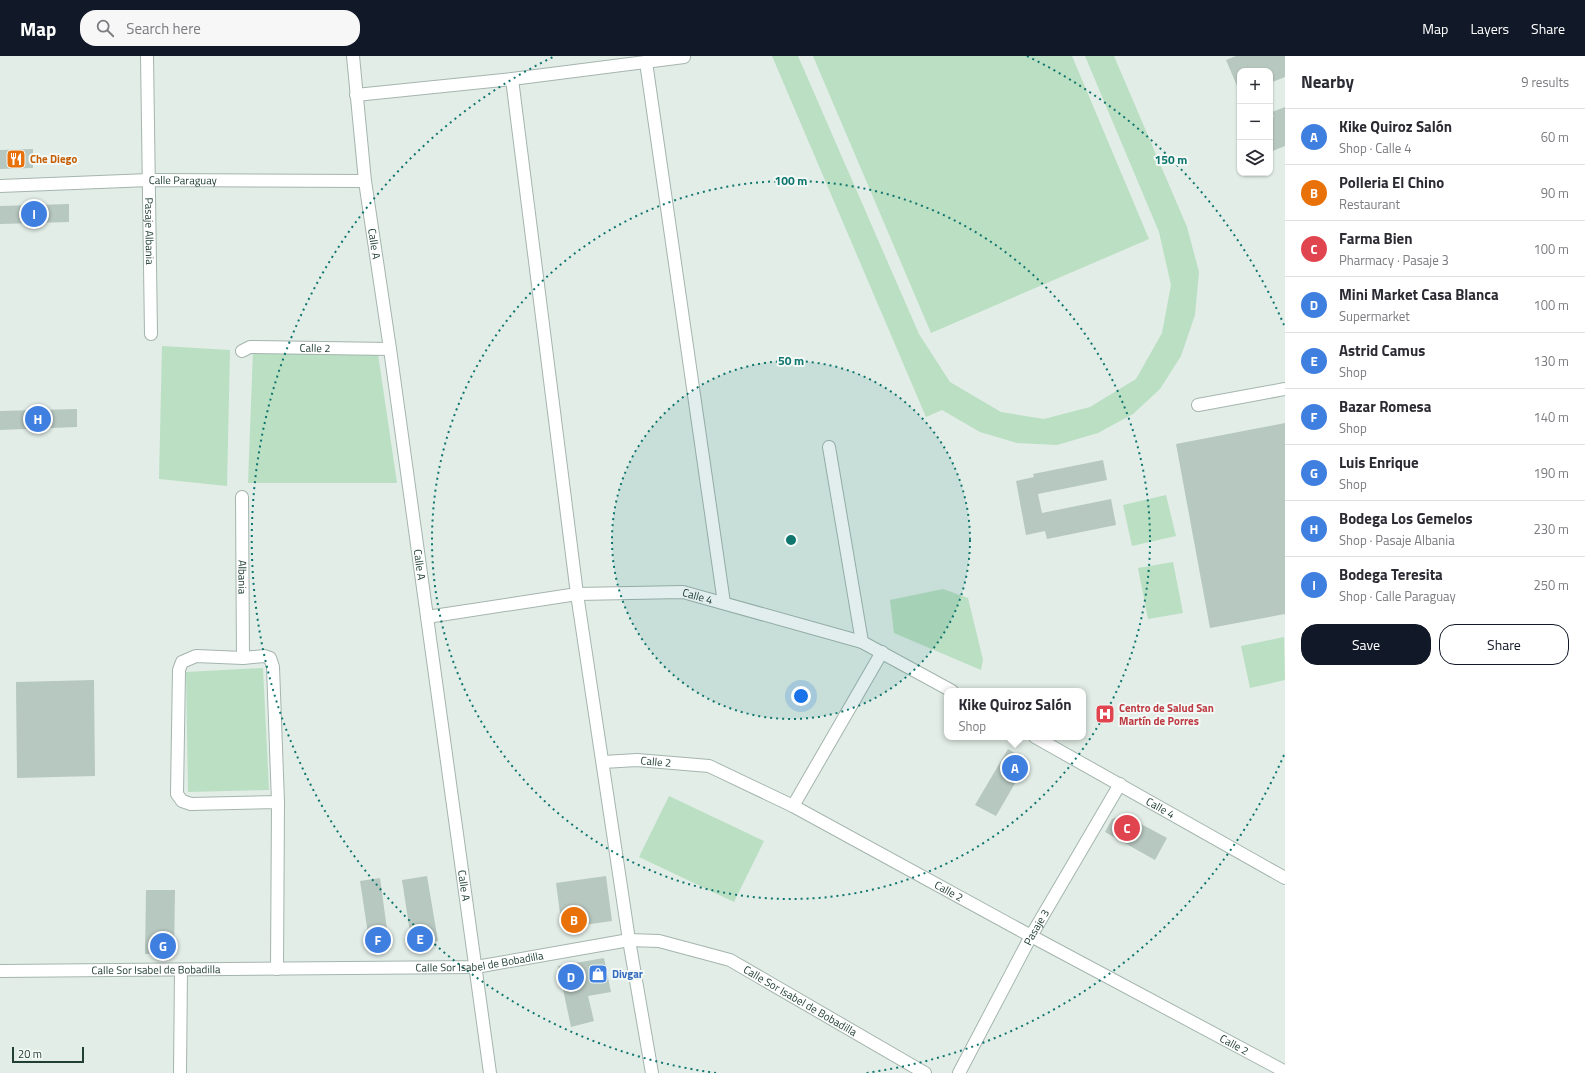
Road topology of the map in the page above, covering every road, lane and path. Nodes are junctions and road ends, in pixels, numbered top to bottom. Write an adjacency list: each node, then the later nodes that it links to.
1 (147, 56): 7 (street, Pasaje Albania)
2 (353, 56): 6 (street, Calle A)
3 (684, 57): 4 (street)
4 (646, 62): 5 (street); 18 (street)
5 (512, 79): 6 (street); 17 (street)
6 (356, 95): 8 (street, Calle A)
7 (149, 180): 8 (street, Calle Paraguay); 9 (street, Calle Paraguay); 10 (street, Pasaje Albania)
8 (365, 181): 11 (street, Calle A)
9 (0, 186)
10 (151, 334)
11 (390, 349): 12 (street, Calle 2); 19 (street, Calle A)
12 (242, 351)
13 (1285, 389): 14 (street)
14 (1198, 405)
15 (829, 447): 20 (street)
16 (242, 497): 22 (street, Albania)
17 (577, 594): 18 (street, Calle 4); 19 (street, Calle 4); 25 (street)
18 (724, 603): 20 (street, Calle 4)
19 (427, 617): 32 (street, Calle A)
20 (862, 642): 21 (street, Calle 4)
21 (882, 652): 23 (street, Calle 4); 28 (street)
22 (243, 658): 27 (street); 27 (street)
23 (947, 688)
24 (1040, 740): 26 (street, Calle 4)
25 (603, 762): 28 (street, Calle 2); 31 (street)
26 (1120, 784): 29 (street, Calle 4); 30 (street, Pasaje 3)
27 (278, 802): 33 (street)
28 (793, 806): 30 (street, Calle 2)
29 (1285, 878)
30 (1031, 936): 36 (street, Calle 2); 41 (street, Pasaje 3)
31 (629, 940): 32 (street, Calle Sor Isabel de Bobadilla); 39 (street); 40 (street, Calle Sor Isabel de Bobadilla)
32 (476, 967): 33 (street, Calle Sor Isabel de Bobadilla); 38 (street, Calle A)
33 (277, 969): 34 (street, Calle Sor Isabel de Bobadilla)
34 (181, 970): 35 (street, Calle Sor Isabel de Bobadilla); 37 (street)
35 (0, 971)
36 (1282, 1069)
37 (180, 1073)
38 (490, 1073)
39 (652, 1073)
40 (925, 1073)
41 (959, 1073)

